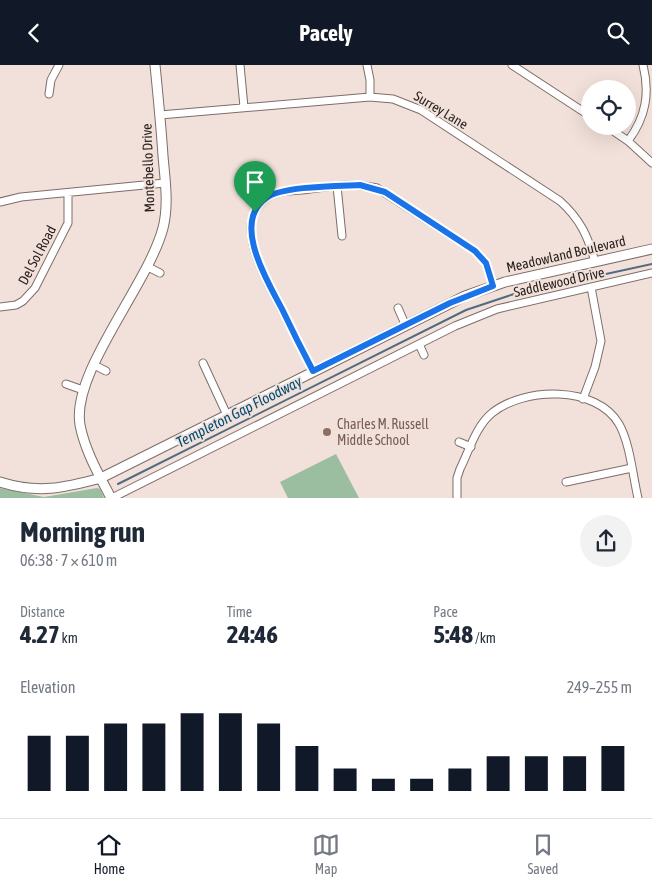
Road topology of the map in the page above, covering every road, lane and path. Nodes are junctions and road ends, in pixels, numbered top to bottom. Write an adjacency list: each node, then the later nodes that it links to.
1 (59, 65): 7 (street)
2 (155, 65): 11 (street, Montebello Drive)
3 (240, 65): 9 (street)
4 (367, 65): 8 (street)
5 (512, 65): 10 (street)
6 (643, 65): 13 (street)
7 (50, 94)
8 (370, 97): 9 (street, Surrey Lane); 21 (street, Surrey Lane)
9 (244, 107): 11 (street, Surrey Lane)
10 (581, 110)
11 (160, 115): 15 (street, Montebello Drive)
12 (619, 135): 13 (street)
13 (628, 141): 14 (street)
14 (652, 163)
15 (165, 183): 17 (street); 22 (street, Montebello Drive)
16 (337, 186): 19 (street); 25 (street); 35 (street)
17 (68, 193): 18 (street); 27 (street, Del Sol Road)
18 (0, 201)
19 (342, 236)
20 (652, 249): 21 (street, Meadowland Boulevard)
21 (594, 262): 25 (street, Meadowland Boulevard)
22 (148, 267): 23 (street); 33 (street, Montebello Drive)
23 (160, 273)
24 (652, 273): 26 (street, Saddlewood Drive)
25 (493, 286): 29 (street, Meadowland Boulevard)
26 (591, 287): 30 (street, Saddlewood Drive); 38 (street)
27 (0, 307)
28 (398, 309): 29 (street)
29 (405, 324): 35 (street, Meadowland Boulevard)
30 (419, 344): 31 (street); 46 (street, Saddlewood Drive)
31 (424, 355)
32 (203, 363): 39 (street)
33 (94, 365): 34 (street); 37 (street, Montebello Drive)
34 (106, 371)
35 (313, 371): 39 (street, Meadowland Boulevard)
36 (66, 384): 37 (street)
37 (83, 390): 43 (street, Montebello Drive)
38 (582, 399): 41 (street); 42 (street)
39 (227, 415): 43 (street, Meadowland Boulevard)
40 (459, 441): 41 (street)
41 (471, 447): 47 (street)
42 (632, 468): 45 (street); 48 (street)
43 (101, 478): 44 (street, Meadowland Boulevard); 46 (street, Montebello Drive)
44 (0, 482)
45 (566, 482)
46 (111, 498)
47 (457, 498)
48 (638, 498)

